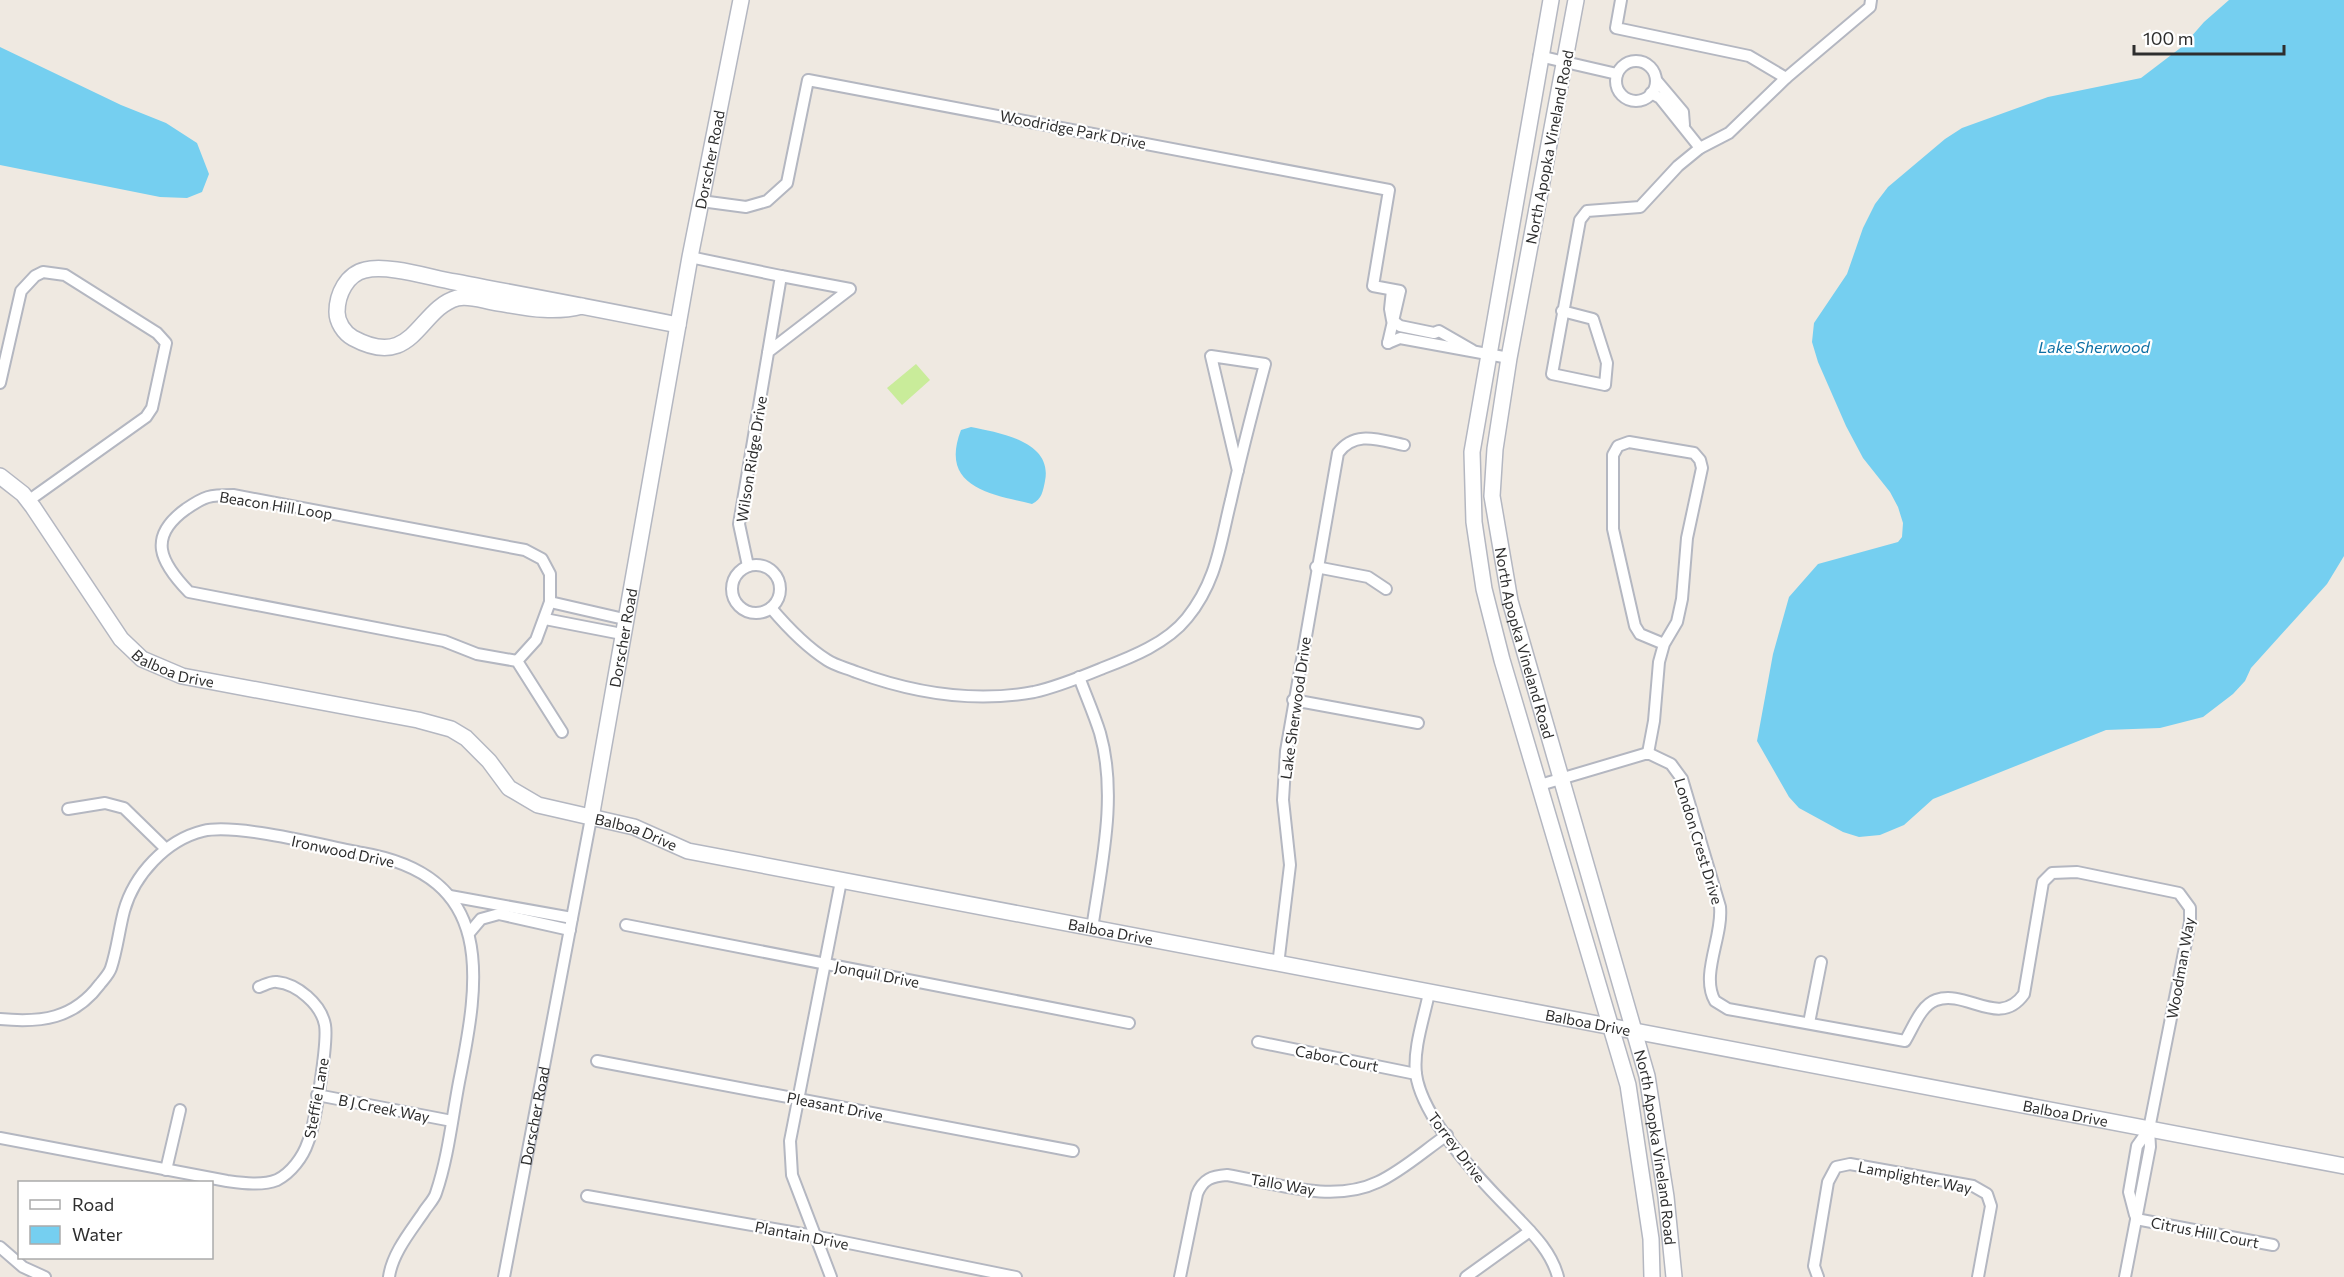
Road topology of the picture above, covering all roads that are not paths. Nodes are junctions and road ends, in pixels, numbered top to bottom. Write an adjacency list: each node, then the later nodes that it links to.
1 (741, 0): 14 (street, Dorscher Road)
2 (1551, 0): 6 (street, North Apopka Vineland Road)
3 (1576, 0): 7 (street, North Apopka Vineland Road)
4 (1621, 0): 9 (street)
5 (1871, 0): 9 (street)
6 (1539, 56): 7 (street); 23 (street, North Apopka Vineland Road)
7 (1564, 61): 8 (street); 24 (street, North Apopka Vineland Road)
8 (1617, 74): 10 (street); 11 (street)
9 (1786, 78): 13 (street)
10 (1656, 80): 11 (street); 12 (street)
11 (1651, 93): 12 (street)
12 (1684, 126): 13 (street)
13 (1700, 148): 18 (street)
14 (701, 201): 15 (street, Dorscher Road); 19 (street, Woodridge Park Drive)
15 (690, 257): 16 (street); 20 (street, Dorscher Road)
16 (781, 276): 22 (street, Wilson Ridge Drive); 22 (street)
17 (582, 306): 17 (street); 20 (street)
18 (1562, 311): 18 (street)
19 (1392, 320): 21 (street, Woodridge Park Drive); 21 (street, Woodridge Park Drive)
20 (678, 325): 36 (street, Dorscher Road)
21 (1472, 350): 23 (street, Woodridge Park Drive)
22 (768, 352): 30 (street, Wilson Ridge Drive)
23 (1489, 354): 24 (street, Woodridge Park Drive); 45 (street, North Apopka Vineland Road)
24 (1509, 358): 44 (street, North Apopka Vineland Road)
25 (0, 383): 29 (street)
26 (1404, 445): 31 (street, Lake Sherwood Drive)
27 (1238, 471): 27 (street); 39 (street)
28 (0, 476): 29 (street, Balboa Drive)
29 (28, 501): 47 (street, Balboa Drive)
30 (748, 566): 34 (street); 34 (street)
31 (1316, 567): 32 (street); 40 (street, Lake Sherwood Drive)
32 (1386, 589)
33 (550, 602): 35 (street, Beacon Hill Loop); 36 (street); 38 (street, Beacon Hill Loop)
34 (771, 608): 39 (street)
35 (545, 619): 36 (street); 38 (street, Beacon Hill Loop)
36 (623, 627): 47 (street, Dorscher Road)
37 (1664, 644): 37 (street); 43 (street)
38 (517, 661): 42 (street)
39 (1079, 677): 53 (street)
40 (1293, 700): 41 (street); 58 (street, Lake Sherwood Drive)
41 (1418, 723)
42 (562, 732)
43 (1648, 753): 44 (street); 63 (street, London Crest Drive)
44 (1560, 778): 45 (street); 65 (street, North Apopka Vineland Road)
45 (1540, 785): 64 (street, North Apopka Vineland Road)
46 (68, 809): 48 (street)
47 (591, 818): 49 (street, Balboa Drive); 51 (street, Dorscher Road)
48 (165, 848): 50 (street, Ironwood Drive); 61 (street, Ironwood Drive)
49 (841, 881): 53 (street, Balboa Drive); 57 (street)
50 (450, 896): 51 (street); 55 (street, Ironwood Drive)
51 (572, 918): 54 (street, Dorscher Road)
52 (626, 925): 57 (street, Jonquil Drive)
53 (1092, 929): 58 (street, Balboa Drive)
54 (570, 930): 55 (street); 88 (street, Dorscher Road)
55 (470, 932): 73 (street, Ironwood Drive)
56 (1821, 962): 63 (street)
57 (824, 964): 62 (street, Jonquil Drive); 71 (street)
58 (1278, 965): 60 (street, Balboa Drive)
59 (260, 987): 70 (street, Steffie Lane)
60 (1429, 993): 64 (street, Balboa Drive); 69 (street, Torrey Drive)
61 (0, 1019)
62 (1129, 1023)
63 (1809, 1023): 66 (street, London Crest Drive)
64 (1613, 1028): 65 (street, Balboa Drive); 94 (street, North Apopka Vineland Road)
65 (1635, 1032): 74 (street, Balboa Drive); 95 (street, North Apopka Vineland Road)
66 (1905, 1041): 74 (street, Woodman Way)
67 (1258, 1042): 69 (street, Cabor Court)
68 (597, 1061): 71 (street, Pleasant Drive)
69 (1416, 1074): 75 (street, Torrey Drive)
70 (317, 1095): 73 (street, B J Creek Way); 79 (street, Steffie Lane)
71 (799, 1099): 77 (street, Pleasant Drive); 83 (street)
72 (180, 1110): 79 (street)
73 (452, 1121): 87 (street, Ironwood Drive)
74 (2149, 1129): 78 (street, Balboa Drive); 81 (street, Woodman Way)
75 (1447, 1135): 82 (street, Torrey Drive); 91 (street, Tallo Way)
76 (0, 1138): 79 (street, Steffie Lane)
77 (1073, 1151)
78 (2344, 1166)
79 (166, 1170)
80 (587, 1196): 83 (street, Plantain Drive)
81 (2136, 1219): 84 (street, Citrus Hill Court); 98 (street, Woodman Way)
82 (1530, 1230): 92 (street); 93 (street, Torrey Drive)
83 (814, 1236): 89 (street); 90 (street, Plantain Drive)
84 (2273, 1245)
85 (0, 1247): 86 (street)
86 (45, 1277)
87 (389, 1277)
88 (504, 1277)
89 (831, 1277)
90 (1016, 1277)
91 (1180, 1277)
92 (1466, 1277)
93 (1558, 1277)
94 (1652, 1277)
95 (1674, 1277)
96 (1818, 1277): 97 (street, Lamplighter Way)
97 (1978, 1277)
98 (2125, 1277)

